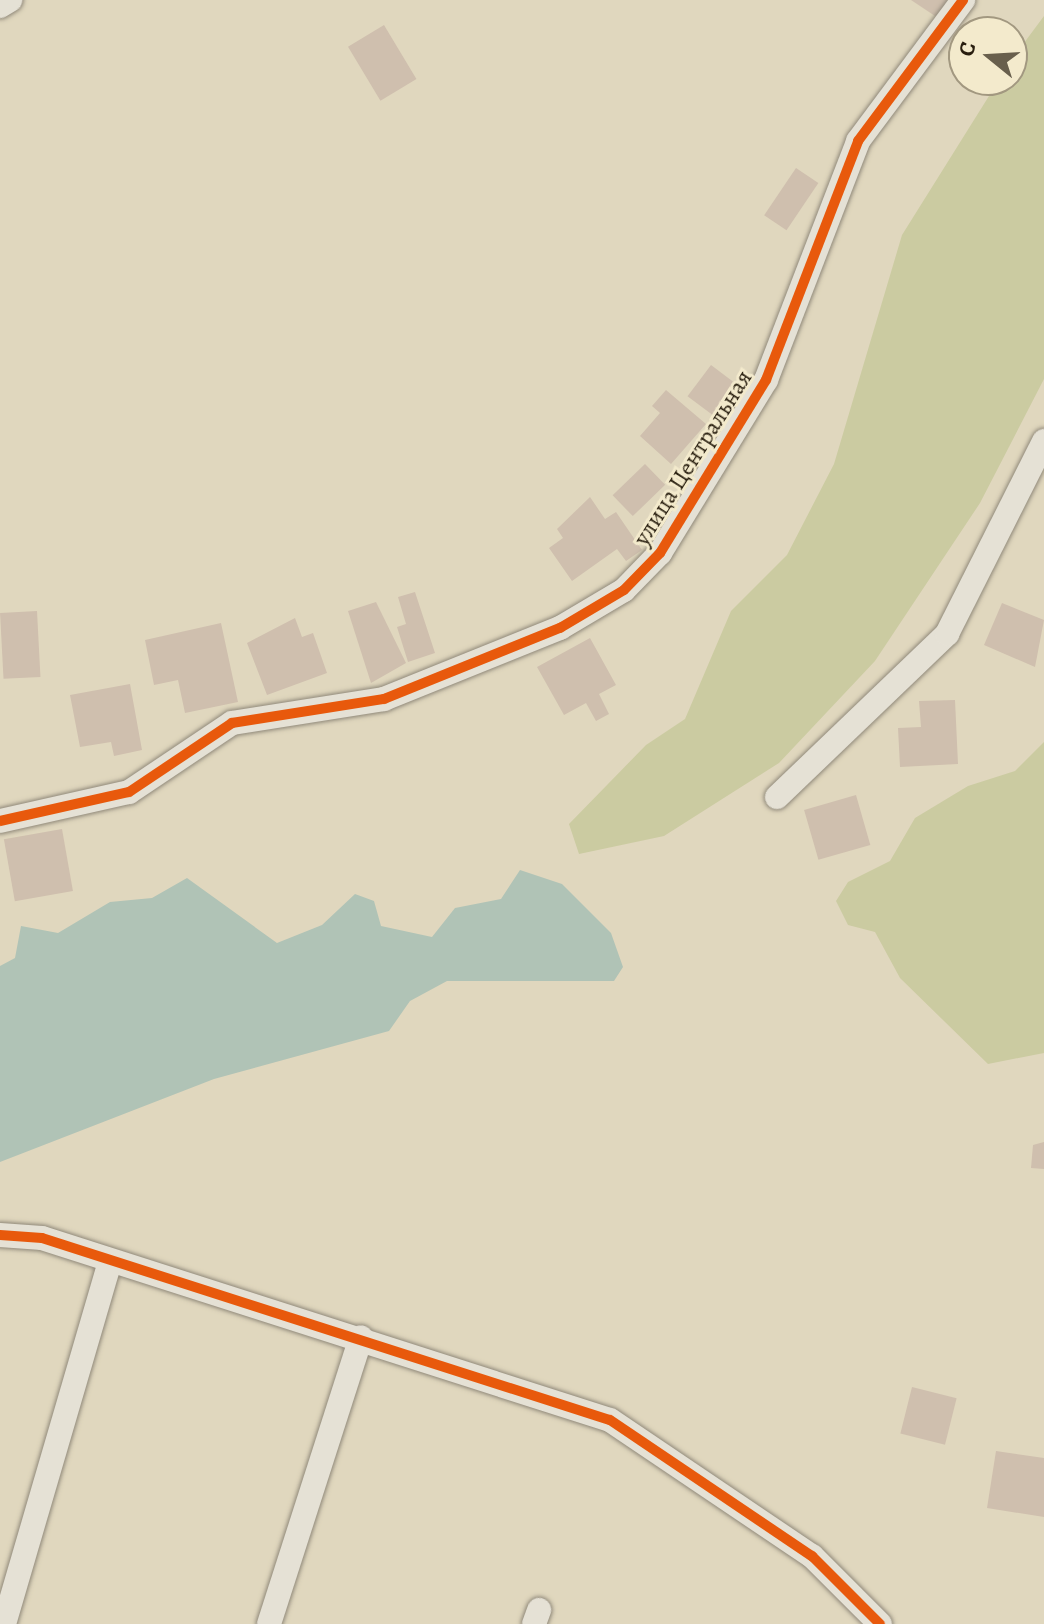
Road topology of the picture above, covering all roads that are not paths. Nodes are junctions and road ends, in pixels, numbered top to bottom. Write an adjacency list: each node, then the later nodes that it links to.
1 (10, 0): 3 (street)
2 (963, 0): 6 (street, улица Центральная)
3 (0, 6)
4 (1044, 441): 5 (street)
5 (777, 797)
6 (0, 821)
7 (0, 1235): 8 (street)
8 (109, 1264): 9 (street); 10 (street)
9 (361, 1337): 11 (street); 12 (street)
10 (4, 1624)
11 (269, 1624)
12 (880, 1624)

